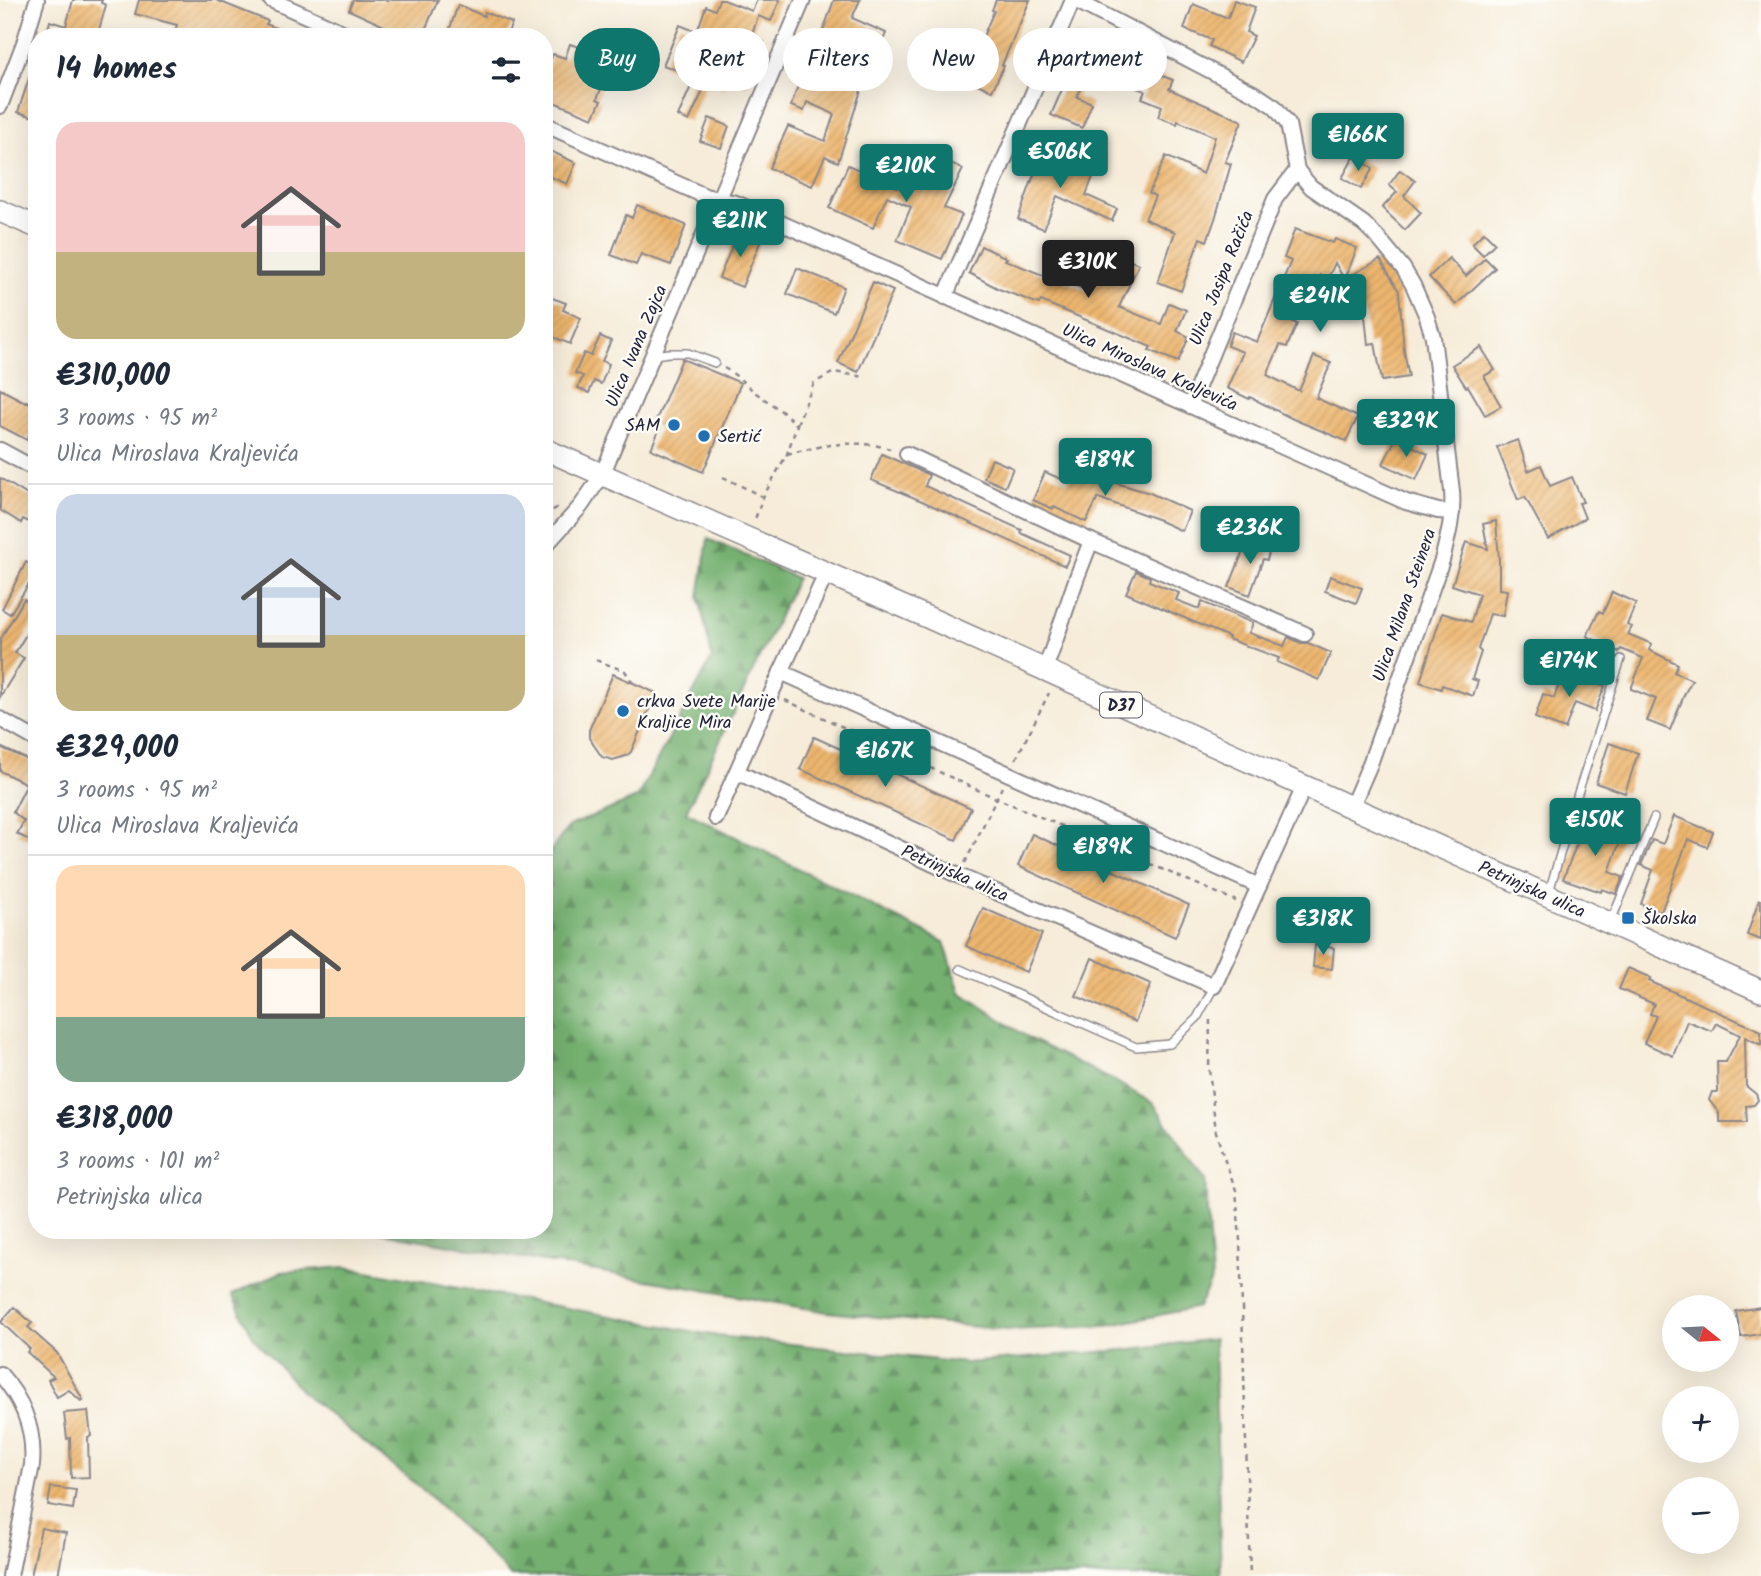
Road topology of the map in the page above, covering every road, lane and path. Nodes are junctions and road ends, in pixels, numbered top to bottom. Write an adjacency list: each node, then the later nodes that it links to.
1 (37, 0): 5 (street)
2 (271, 0): 6 (street)
3 (803, 0): 11 (street, Ulica Ivana Zajca)
4 (1074, 0): 10 (street); 14 (street)
5 (29, 28)
6 (333, 28)
7 (28, 30): 8 (street)
8 (0, 106)
9 (553, 128): 11 (street, Ulica Miroslava Kraljevića)
10 (1297, 170): 18 (street, Ulica Josipa Račića); 28 (street, Ulica Milana Steinera)
11 (719, 199): 14 (street, Ulica Miroslava Kraljevića); 15 (street, Ulica Ivana Zajca)
12 (0, 211): 13 (main road)
13 (28, 223)
14 (945, 297): 18 (street, Ulica Miroslava Kraljevića)
15 (654, 355): 16 (lane); 25 (street, Ulica Ivana Zajca)
16 (715, 363): 19 (path)
17 (865, 377): 19 (path)
18 (1190, 406): 28 (street, Ulica Miroslava Kraljevića)
19 (797, 425): 22 (path)
20 (0, 450): 24 (street)
21 (553, 453): 25 (main road, Petrinjska ulica / D37)
22 (787, 454): 23 (path); 27 (path)
23 (907, 454): 31 (street)
24 (28, 465)
25 (602, 475): 29 (street, Ulica Ivana Zajca); 30 (main road, Petrinjska ulica / D37)
26 (723, 477): 27 (path)
27 (763, 497): 30 (path)
28 (1452, 512): 44 (street, Ulica Milana Steinera)
29 (553, 537)
30 (748, 538): 32 (main road, Petrinjska ulica / D37)
31 (1091, 541): 33 (street); 36 (street)
32 (827, 574): 36 (main road, Petrinjska ulica / D37); 37 (street)
33 (1304, 634)
34 (1621, 659): 48 (lane)
35 (596, 660): 38 (path)
36 (1043, 670): 43 (main road, Petrinjska ulica / D37)
37 (781, 672): 42 (street); 47 (street)
38 (634, 683)
39 (784, 700): 49 (path)
40 (0, 719): 41 (street)
41 (28, 735)
42 (737, 772): 45 (street); 52 (street, Petrinjska ulica)
43 (1304, 787): 44 (main road, Petrinjska ulica / D37); 47 (street)
44 (1351, 808): 48 (main road, Petrinjska ulica / D37)
45 (716, 818)
46 (1654, 818): 50 (lane)
47 (1259, 886): 52 (street)
48 (1548, 896): 50 (main road, Petrinjska ulica / D37)
49 (1239, 902)
50 (1610, 924): 53 (main road, Petrinjska ulica / D37)
51 (960, 969): 52 (lane)
52 (1214, 986)
53 (1761, 991)
54 (1210, 1018): 57 (path)
55 (0, 1374): 56 (street)
56 (7, 1573)
57 (1250, 1576)

